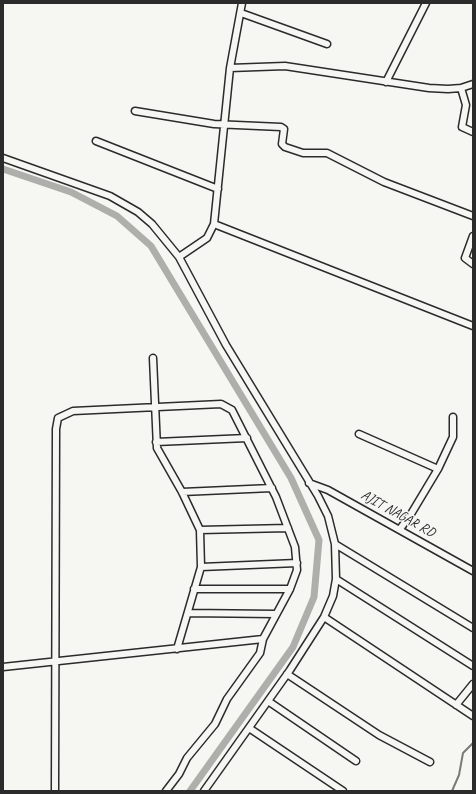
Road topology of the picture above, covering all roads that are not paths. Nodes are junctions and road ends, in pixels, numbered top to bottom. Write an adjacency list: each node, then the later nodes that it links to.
1 (242, 3): 3 (street)
2 (426, 3): 6 (street)
3 (241, 13): 4 (street); 5 (street)
4 (327, 44)
5 (230, 68): 6 (street); 10 (street)
6 (386, 82): 8 (street)
7 (473, 84): 8 (street)
8 (461, 88): 11 (street)
9 (136, 111): 10 (street)
10 (225, 125): 14 (street); 15 (street)
11 (473, 132)
12 (96, 141): 14 (street)
13 (3, 158): 18 (street)
14 (218, 189): 16 (street)
15 (473, 216)
16 (214, 224): 18 (street); 20 (street)
17 (473, 236): 19 (street)
18 (179, 257): 28 (street)
19 (473, 264)
20 (473, 326)
21 (153, 358): 22 (street)
22 (154, 406): 25 (street); 26 (street); 47 (street)
23 (453, 417): 27 (street)
24 (359, 434): 27 (street)
25 (247, 438): 26 (street); 29 (street)
26 (156, 442): 30 (street)
27 (438, 469): 32 (street)
28 (309, 483): 32 (street, AJIT NAGAR RD); 34 (street)
29 (272, 488): 30 (street); 31 (street)
30 (182, 492): 33 (street)
31 (288, 528): 33 (street); 35 (street)
32 (400, 529): 37 (street, AJIT NAGAR RD)
33 (200, 530): 36 (street)
34 (335, 544): 38 (street); 44 (street)
35 (297, 563): 36 (street); 40 (street)
36 (201, 567): 39 (street)
37 (473, 571)
38 (336, 579): 43 (street); 48 (street)
39 (194, 589): 40 (street); 41 (street)
40 (290, 589): 42 (street)
41 (188, 613): 42 (street); 46 (street)
42 (276, 614): 45 (street)
43 (324, 617): 50 (street); 53 (street)
44 (473, 628)
45 (263, 639): 46 (street); 59 (street)
46 (177, 649): 47 (street)
47 (55, 661): 49 (street); 58 (street)
48 (473, 666)
49 (3, 667)
50 (287, 674): 52 (street); 57 (street)
51 (473, 684): 53 (street)
52 (268, 701): 55 (street); 56 (street)
53 (456, 705): 54 (street)
54 (473, 716)
55 (249, 728): 60 (street); 61 (street)
56 (356, 761)
57 (430, 762)
58 (55, 791)
59 (166, 791)
60 (204, 791)
61 (343, 791)

